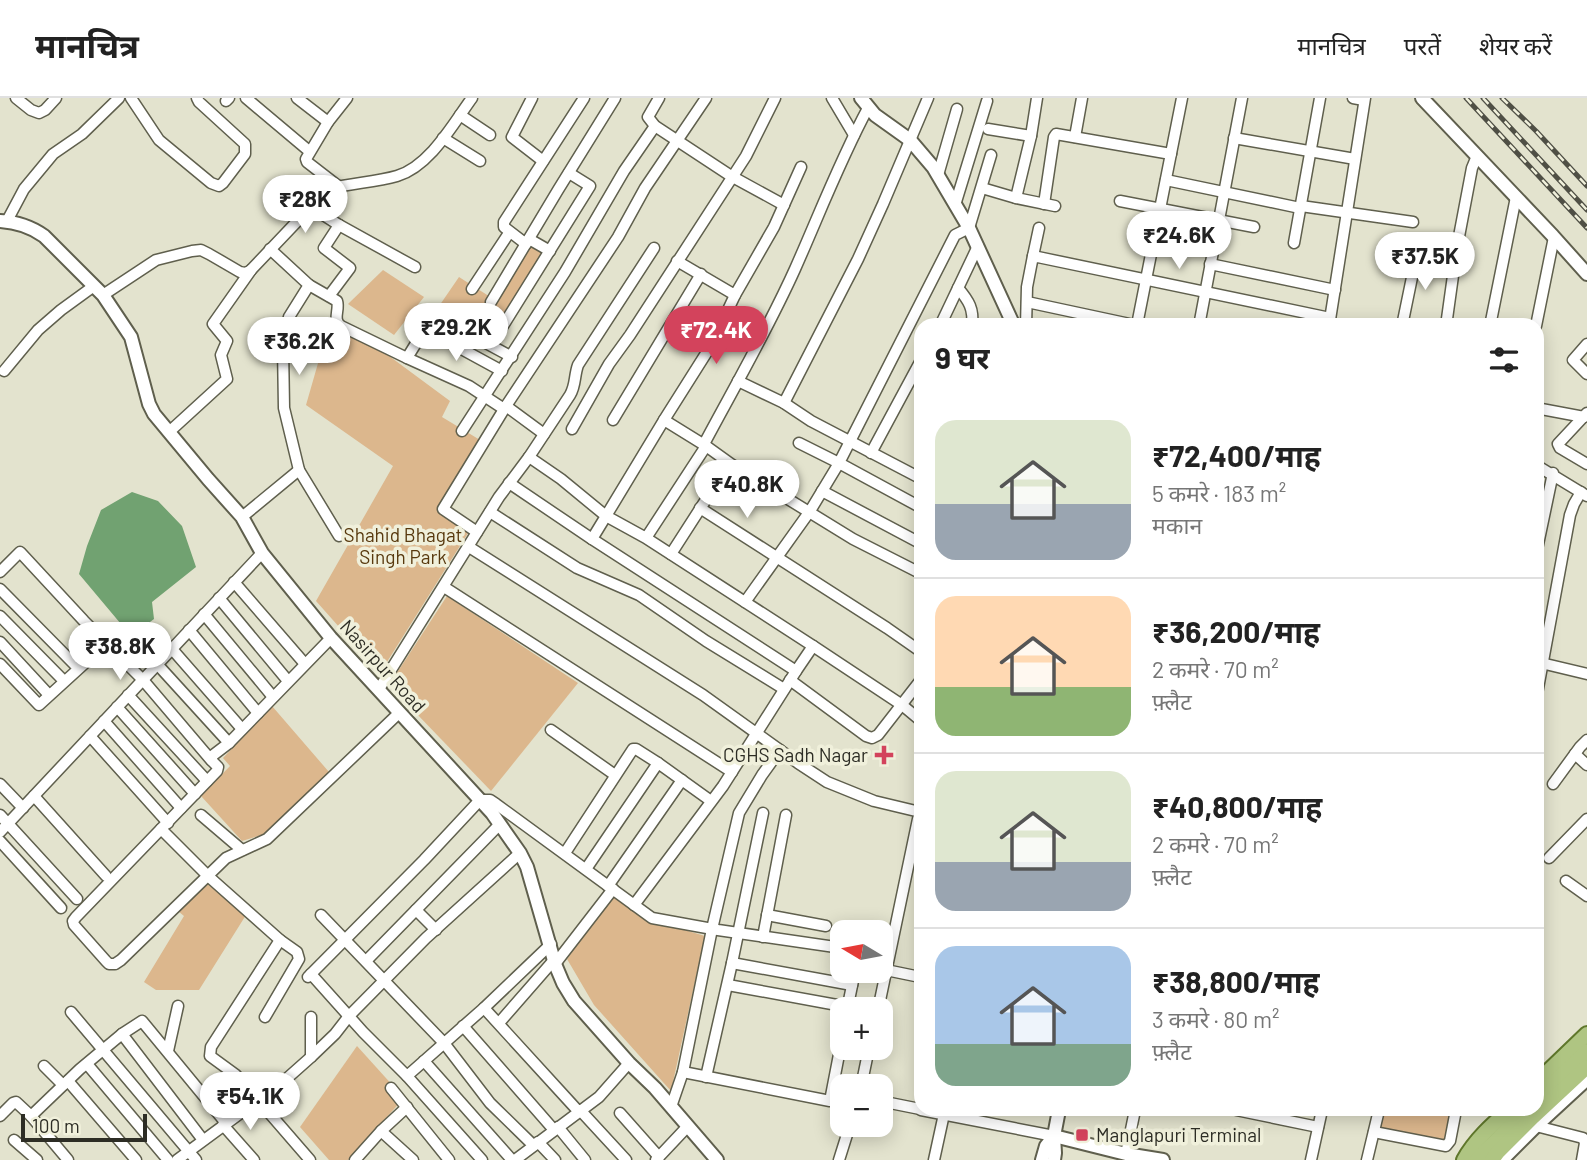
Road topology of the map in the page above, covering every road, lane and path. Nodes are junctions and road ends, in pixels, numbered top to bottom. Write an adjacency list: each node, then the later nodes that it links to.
1 (16, 98): 2 (street)
2 (56, 98)
3 (119, 98): 67 (street)
4 (131, 98): 5 (street)
5 (197, 98)
6 (246, 98): 42 (street)
7 (297, 98): 30 (street)
8 (347, 98): 30 (street)
9 (472, 98): 29 (street)
10 (531, 98): 48 (street)
11 (584, 98): 48 (street)
12 (615, 98): 50 (street)
13 (659, 98): 31 (street)
14 (706, 98): 39 (street)
15 (774, 98): 51 (street)
16 (832, 98): 34 (street)
17 (1037, 98): 35 (street)
18 (1082, 98): 36 (street)
19 (1182, 98): 44 (street)
20 (1242, 98): 38 (street)
21 (1320, 98): 41 (street)
22 (1353, 98): 25 (street)
23 (1422, 98): 45 (street)
24 (924, 99): 40 (street)
25 (1365, 99): 46 (street)
26 (987, 101): 61 (street)
27 (865, 103): 34 (street); 40 (street)
28 (957, 109): 52 (street)
29 (460, 115): 33 (street); 37 (street)
30 (328, 122): 42 (street)
31 (655, 126): 39 (street); 116 (street)
32 (988, 129): 35 (street)
33 (490, 135)
34 (854, 135): 122 (street)
35 (1031, 136): 58 (street)
36 (1076, 137): 44 (street); 58 (street)
37 (443, 138): 47 (street); 54 (street)
38 (1234, 138): 41 (street); 56 (street)
39 (678, 140): 51 (street); 125 (street)
40 (910, 140): 52 (street); 124 (street)
41 (1311, 150): 46 (street); 63 (street)
42 (309, 151): 54 (street)
43 (991, 155): 55 (street)
44 (1171, 155): 53 (street)
45 (1477, 156): 57 (street); 110 (street)
46 (1354, 159): 65 (street)
47 (481, 161)
48 (543, 161): 73 (street)
49 (802, 167): 60 (street)
50 (569, 173): 75 (street); 80 (street)
51 (731, 176): 60 (street); 83 (street)
52 (938, 176): 61 (street)
53 (1166, 180): 56 (street); 64 (street)
54 (338, 186): 62 (street)
55 (982, 188): 58 (street); 70 (street)
56 (1224, 191): 63 (street); 66 (street)
57 (1516, 197): 74 (street); 111 (street)
58 (1016, 198)
59 (1120, 201): 64 (street)
60 (784, 205): 96 (street)
61 (955, 205): 70 (street)
62 (311, 207): 69 (street); 79 (street)
63 (1301, 207): 65 (street); 76 (street)
64 (1161, 209): 66 (street); 89 (street)
65 (1346, 212): 68 (street); 93 (street)
66 (1219, 220): 72 (street); 84 (street)
67 (4, 221): 94 (street, Nasirpur Road)
68 (1413, 222)
69 (339, 225): 85 (street); 97 (street)
70 (969, 228): 77 (street); 134 (street)
71 (1039, 228): 82 (street)
72 (1254, 228)
73 (509, 233): 75 (street); 92 (street)
74 (1554, 237): 88 (street); 112 (street)
75 (527, 241): 80 (street); 98 (street)
76 (1294, 243)
77 (978, 246): 91 (street); 102 (street)
78 (654, 248): 133 (street)
79 (270, 249): 86 (street); 90 (street)
80 (550, 251): 115 (street)
81 (1417, 253): 109 (street)
82 (1033, 256): 89 (street); 99 (street)
83 (677, 261): 87 (street); 130 (street)
84 (1210, 264): 93 (street); 95 (street)
85 (415, 267)
86 (252, 268): 94 (street); 132 (street)
87 (701, 274): 96 (street); 128 (street)
88 (1587, 274)
89 (1147, 279): 95 (street); 105 (street)
90 (309, 285): 97 (street); 142 (street)
91 (958, 288): 100 (street); 101 (street)
92 (472, 289)
93 (1335, 290): 108 (street)
94 (99, 291): 118 (street); 132 (street, Nasirpur Road)
95 (1205, 292): 106 (street); 107 (street)
96 (735, 295): 129 (street)
97 (329, 296): 117 (street)
98 (491, 302)
99 (1027, 302): 103 (street); 104 (street)
100 (944, 318)
101 (973, 318)
102 (1010, 318)
103 (1026, 318)
104 (1104, 318)
105 (1139, 318)
106 (1200, 318)
107 (1313, 318)
108 (1331, 318)
109 (1404, 318)
110 (1447, 318)
111 (1492, 318)
112 (1538, 318)
113 (425, 329): 115 (street); 117 (street); 119 (street)
114 (1587, 344): 121 (street)
115 (491, 345): 116 (street)
116 (512, 357): 119 (street)
117 (407, 358): 123 (street)
118 (4, 371)
119 (502, 371): 123 (street)
120 (914, 373): 137 (street)
121 (1587, 374)
122 (738, 381): 124 (street); 136 (street)
123 (485, 397): 125 (street); 131 (street)
124 (784, 403): 134 (street)
125 (505, 407): 133 (street); 156 (street)
126 (1544, 409): 127 (street)
127 (1585, 415): 140 (street)
128 (613, 420)
129 (664, 420): 136 (street); 153 (street)
130 (572, 429)
131 (462, 431)
132 (169, 432): 155 (street, Nasirpur Road)
133 (544, 434): 138 (street)
134 (851, 440): 137 (street); 139 (street)
135 (799, 443): 139 (street)
136 (705, 445): 152 (street); 158 (street)
137 (872, 453): 144 (street)
138 (528, 457): 145 (street); 153 (street)
139 (839, 463): 147 (street); 149 (street)
140 (1587, 464)
141 (1544, 469): 143 (street)
142 (299, 470): 155 (street); 157 (street)
143 (1553, 474): 148 (street); 154 (street)
144 (914, 475)
145 (509, 483): 151 (street); 159 (street)
146 (716, 484): 150 (street)
147 (822, 491): 152 (street); 160 (street)
148 (1584, 494): 177 (street)
149 (914, 504)
150 (700, 508): 163 (street); 164 (street)
151 (490, 512): 156 (street); 192 (street)
152 (809, 512): 164 (street); 165 (street)
153 (606, 516): 158 (street); 159 (street)
154 (1544, 516)
155 (242, 517): 162 (street, Nasirpur Road)
156 (477, 532): 161 (street)
157 (339, 536)
158 (646, 538): 163 (street)
159 (592, 539): 187 (street)
160 (914, 540)
161 (469, 547): 168 (street); 206 (street)
162 (262, 552): 167 (street); 175 (street, Nasirpur Road)
163 (671, 554): 171 (street)
164 (777, 558): 171 (street); 180 (street)
165 (914, 570)
166 (0, 572): 178 (street)
167 (234, 582): 170 (street); 185 (street)
168 (444, 587): 193 (street); 215 (street)
169 (0, 589): 186 (street)
170 (219, 598): 172 (street); 191 (street)
171 (745, 602): 179 (street)
172 (204, 614): 174 (street); 197 (street)
173 (1, 617): 190 (street)
174 (189, 630): 181 (street); 200 (street)
175 (331, 638): 185 (street); 193 (street, Nasirpur Road)
176 (0, 642): 195 (street)
177 (1544, 642)
178 (107, 643): 186 (street); 189 (street)
179 (813, 646): 187 (street); 198 (street)
180 (914, 647)
181 (172, 649): 184 (street); 204 (street)
182 (1544, 663): 188 (street)
183 (0, 664): 195 (street)
184 (157, 664): 189 (street); 209 (street)
185 (305, 664): 191 (street)
186 (78, 668): 190 (street)
187 (796, 671): 192 (street)
188 (1587, 674)
189 (143, 680): 196 (street); 212 (street)
190 (64, 681): 195 (street)
191 (288, 681): 197 (street)
192 (787, 685): 198 (street); 206 (street)
193 (379, 689): 201 (street, Nasirpur Road)
194 (914, 689): 198 (street)
195 (49, 695)
196 (128, 695): 199 (street); 218 (street)
197 (273, 697): 200 (street)
198 (902, 705): 202 (street)
199 (117, 707): 203 (street); 221 (street)
200 (258, 713): 204 (street)
201 (399, 713): 223 (street, Nasirpur Road); 239 (street)
202 (914, 715)
203 (104, 721): 207 (street); 226 (street)
204 (242, 729): 209 (street)
205 (551, 730): 216 (street)
206 (756, 733): 210 (street); 215 (street)
207 (90, 736): 222 (street); 235 (street)
208 (1587, 740): 211 (street)
209 (229, 743): 212 (street)
210 (780, 750): 227 (street); 257 (street)
211 (1575, 754): 214 (street); 220 (street)
212 (211, 760): 218 (street)
213 (658, 763): 216 (street); 217 (street); 243 (street)
214 (1587, 765)
215 (732, 772): 224 (street)
216 (615, 775): 241 (street)
217 (682, 780): 224 (street); 247 (street)
218 (207, 781): 221 (street)
219 (0, 784): 225 (street)
220 (1553, 784)
221 (195, 794): 226 (street)
222 (34, 796): 225 (street); 244 (street)
223 (480, 800): 234 (street, Nasirpur Road); 241 (street); 261 (street)
224 (712, 801): 250 (street)
225 (23, 808): 233 (street)
226 (181, 808): 235 (street)
227 (914, 811)
228 (763, 813): 259 (street)
229 (0, 815): 233 (street)
230 (201, 815): 239 (street)
231 (786, 815): 254 (street)
232 (1587, 819): 242 (street)
233 (8, 824): 236 (street); 249 (street)
234 (500, 824): 240 (street, Nasirpur Road); 252 (street)
235 (164, 826): 245 (street); 245 (street)
236 (0, 832)
237 (914, 835): 255 (street)
238 (0, 842): 251 (street)
239 (242, 850): 245 (street)
240 (520, 853): 258 (street); 263 (street, Nasirpur Road)
241 (565, 853): 243 (street)
242 (1549, 858)
243 (586, 869): 247 (street)
244 (106, 876)
245 (208, 876): 262 (street)
246 (1566, 881): 248 (street)
247 (611, 887): 250 (street); 266 (street)
248 (1587, 896)
249 (77, 899)
250 (634, 905): 257 (street)
251 (61, 908)
252 (416, 910): 258 (street); 265 (street)
253 (321, 915): 261 (street)
254 (767, 915): 256 (street); 260 (street)
255 (893, 921)
256 (826, 926)
257 (712, 929): 259 (street); 297 (street)
258 (436, 930): 270 (street)
259 (739, 933): 260 (street); 267 (street)
260 (763, 937): 264 (street)
261 (345, 939): 265 (street); 278 (street)
262 (280, 940): 279 (street); 298 (street)
263 (551, 944): 266 (street, Nasirpur Road); 276 (street)
264 (830, 946)
265 (366, 961): 270 (street)
266 (555, 962): 281 (street); 293 (street, Nasirpur Road)
267 (732, 962): 271 (street); 272 (street)
268 (893, 971): 269 (street)
269 (914, 976)
270 (385, 980): 278 (street); 285 (street)
271 (728, 985): 274 (street); 301 (street)
272 (852, 985): 273 (street)
273 (850, 997)
274 (830, 1005)
275 (178, 1006): 288 (street)
276 (484, 1008): 281 (street); 282 (street)
277 (71, 1012): 287 (street)
278 (349, 1016): 290 (street); 300 (street)
279 (265, 1017)
280 (311, 1017): 290 (street)
281 (499, 1023): 313 (street)
282 (463, 1026): 285 (street); 332 (street)
283 (122, 1034): 287 (street); 288 (street); 338 (street)
284 (1587, 1034): 299 (main road)
285 (444, 1043): 292 (street); 339 (street)
286 (1587, 1043): 303 (street)
287 (104, 1049): 294 (street); 340 (street)
288 (168, 1051): 328 (street)
289 (1587, 1051): 306 (main road)
290 (311, 1058): 307 (street)
291 (838, 1060): 301 (street)
292 (424, 1061): 300 (street); 355 (street)
293 (629, 1063): 310 (street, Nasirpur Road); 313 (street)
294 (87, 1064): 304 (street); 346 (street)
295 (44, 1066): 304 (street)
296 (1587, 1067): 311 (main road)
297 (683, 1072): 301 (street); 310 (street)
298 (236, 1075)
299 (1544, 1075)
300 (407, 1076): 354 (street)
301 (706, 1077)
302 (1587, 1079): 330 (street)
303 (1544, 1082)
304 (66, 1083): 316 (street); 345 (street)
305 (391, 1088): 309 (street)
306 (1544, 1091)
307 (258, 1100): 328 (street); 350 (street)
308 (893, 1104): 312 (street)
309 (407, 1107): 333 (street); 353 (street)
310 (671, 1107): 329 (street, Nasirpur Road)
311 (1544, 1107)
312 (914, 1108)
313 (580, 1111): 332 (street); 358 (street)
314 (620, 1113): 342 (street)
315 (0, 1116): 316 (street)
316 (32, 1116): 344 (street)
317 (944, 1116): 361 (street)
318 (970, 1116): 335 (street)
319 (1058, 1116): 335 (street)
320 (1134, 1116): 341 (street)
321 (1280, 1116): 331 (street)
322 (1321, 1116): 331 (street)
323 (1378, 1116): 334 (street)
324 (1455, 1116): 334 (street)
325 (1504, 1116): 367 (main road)
326 (1520, 1116): 368 (main road)
327 (1534, 1116): 369 (main road)
328 (224, 1124): 338 (street); 349 (street)
329 (688, 1126): 342 (street); 359 (street, Nasirpur Road)
330 (1536, 1126): 370 (street); 371 (street)
331 (1318, 1127): 365 (street)
332 (556, 1129): 339 (street); 357 (street)
333 (381, 1131): 351 (street); 352 (street)
334 (1374, 1132): 366 (street)
335 (1054, 1136): 341 (street); 362 (street); 363 (street)
336 (846, 1137): 360 (street)
337 (14, 1140): 343 (street)
338 (203, 1140): 340 (street)
339 (536, 1144): 355 (street); 356 (street)
340 (188, 1151): 347 (street); 348 (street)
341 (1126, 1154): 364 (street)
342 (658, 1159)
343 (37, 1160)
344 (68, 1160)
345 (136, 1160)
346 (168, 1160)
347 (177, 1160)
348 (196, 1160)
349 (254, 1160)
350 (310, 1160)
351 (355, 1160)
352 (413, 1160)
353 (449, 1160)
354 (481, 1160)
355 (514, 1160)
356 (555, 1160)
357 (585, 1160)
358 (626, 1160)
359 (717, 1160)
360 (839, 1160)
361 (934, 1160)
362 (1042, 1160)
363 (1054, 1160)
364 (1163, 1160)
365 (1311, 1160)
366 (1367, 1160)
367 (1465, 1160)
368 (1477, 1160)
369 (1492, 1160)
370 (1502, 1160)
371 (1582, 1160)

